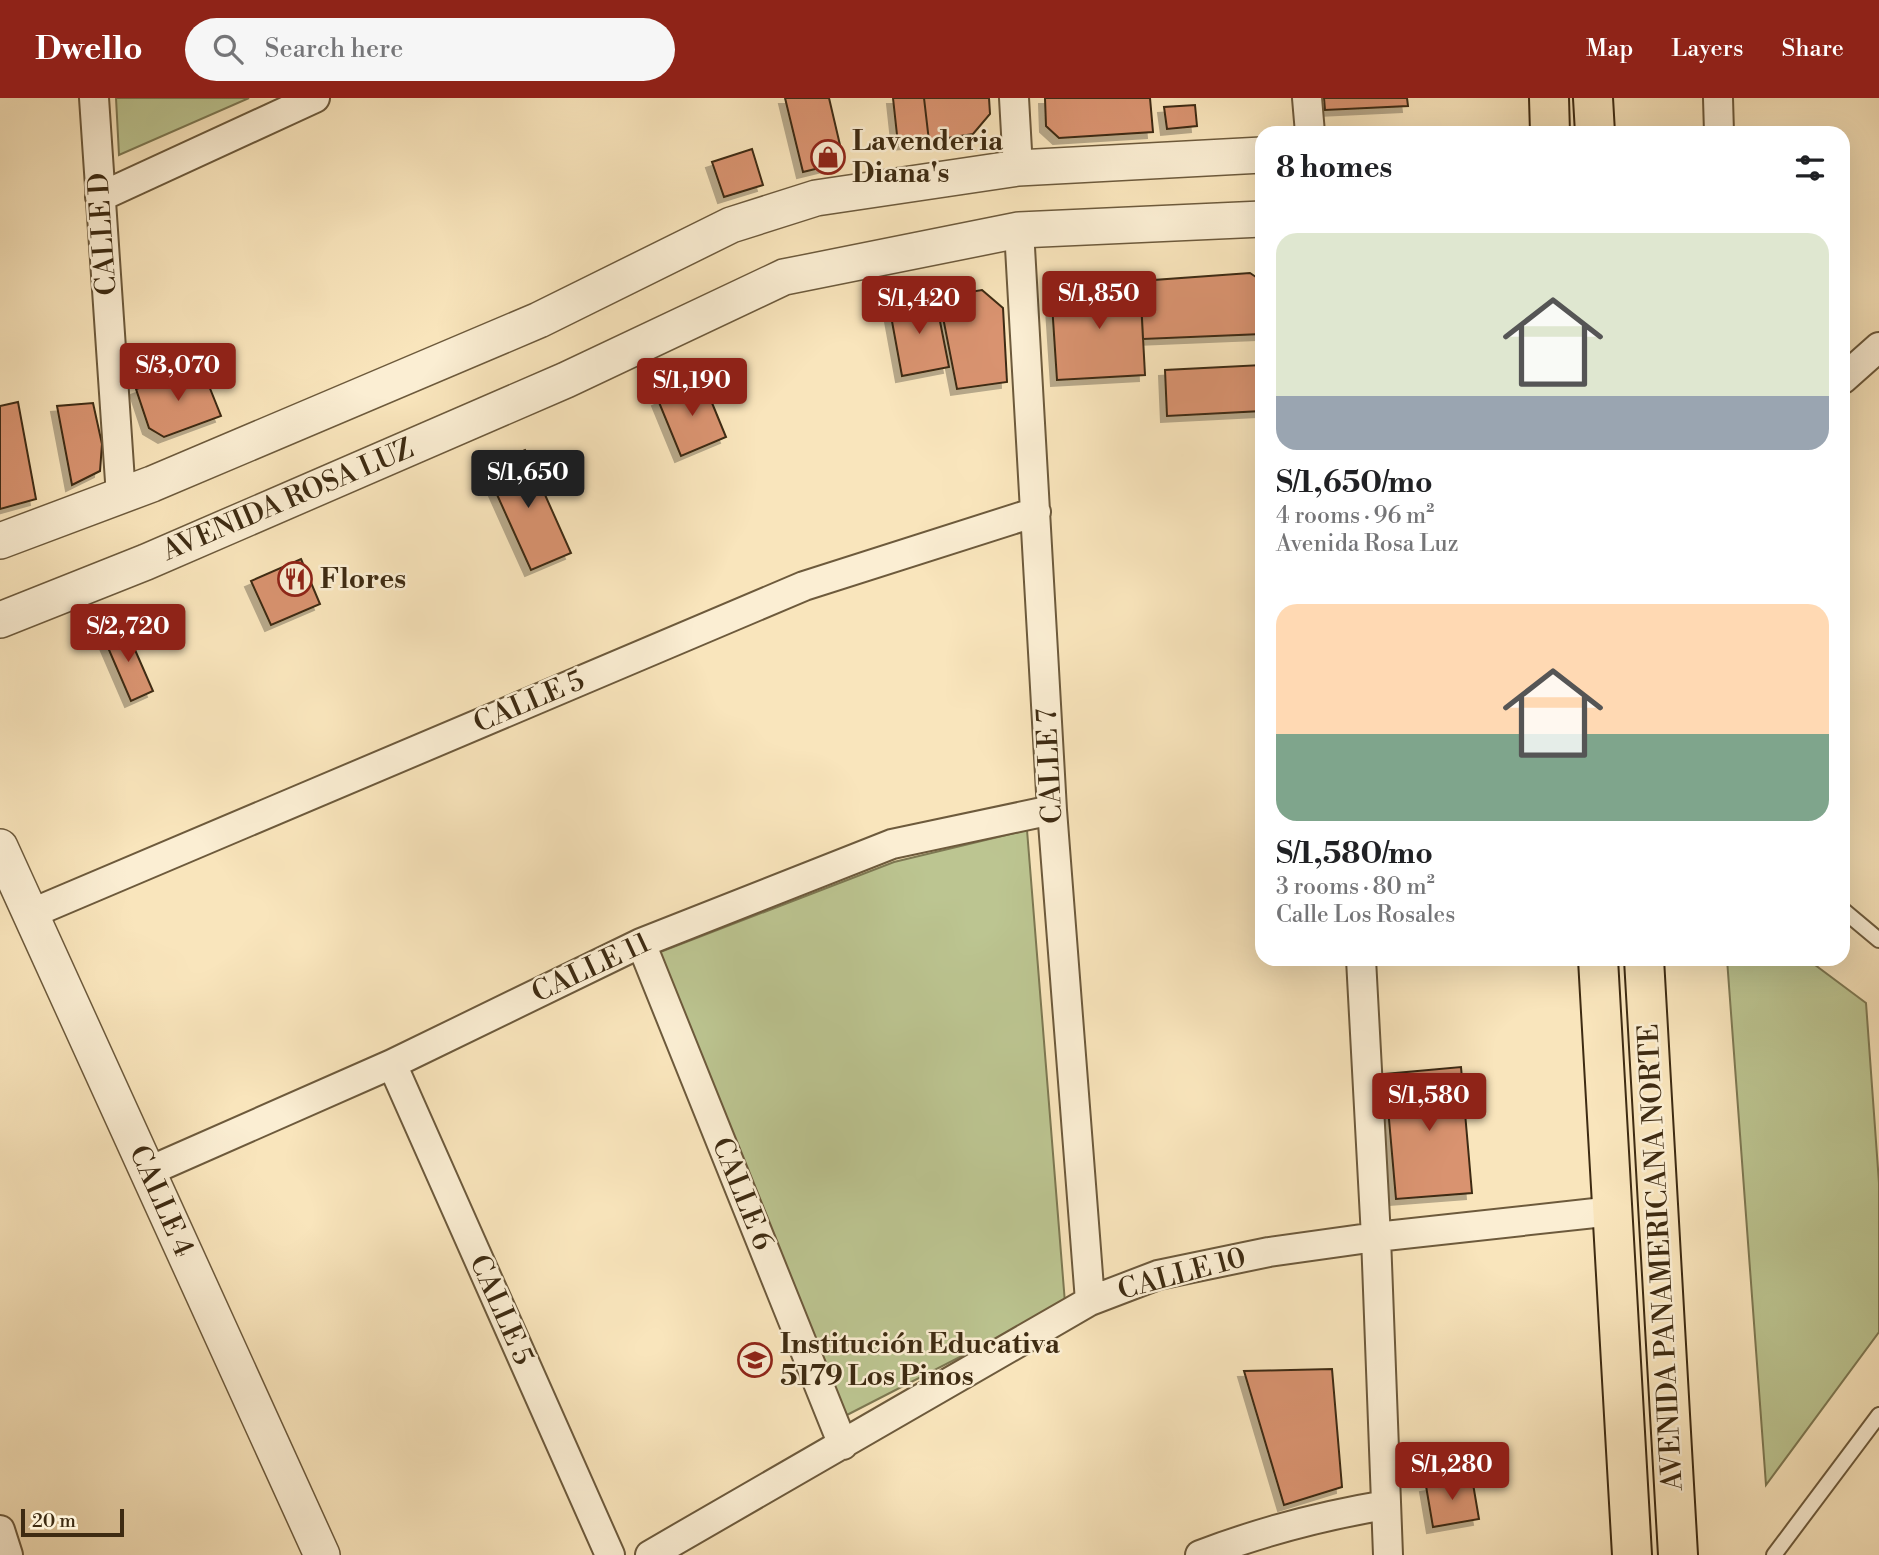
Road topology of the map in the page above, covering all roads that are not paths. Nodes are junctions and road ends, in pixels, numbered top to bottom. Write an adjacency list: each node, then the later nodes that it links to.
1 (94, 98): 14 (street, CALLE D)
2 (315, 98): 14 (street)
3 (1014, 98): 13 (street)
4 (1307, 98): 8 (street)
5 (1549, 98): 9 (highway)
6 (1593, 98): 10 (highway)
7 (1718, 98): 11 (street)
8 (1309, 126)
9 (1550, 126)
10 (1595, 126)
11 (1718, 126)
12 (1255, 155): 13 (street)
13 (1018, 168): 19 (street)
14 (100, 197): 19 (street, CALLE D)
15 (1255, 219): 16 (street, AVENIDA ROSA LUZ)
16 (1019, 230): 20 (street, CALLE 7); 22 (street, AVENIDA ROSA LUZ)
17 (1879, 347): 18 (street)
18 (1850, 373)
19 (121, 496): 21 (street)
20 (1036, 512): 23 (street, CALLE 7); 25 (street, CALLE 5)
21 (0, 541)
22 (0, 620)
23 (1052, 810): 28 (street, CALLE 11); 36 (street, CALLE 7)
24 (0, 847): 25 (street, CALLE 4)
25 (30, 914): 33 (street, CALLE 4)
26 (1850, 916): 27 (lane)
27 (1879, 940)
28 (641, 943): 32 (street, CALLE 11); 38 (street, CALLE 6)
29 (1361, 966): 35 (street)
30 (1598, 966): 34 (highway, AVENIDA PANAMERICANA NORTE)
31 (1644, 966): 48 (highway, AVENIDA PANAMERICANA NORTE)
32 (392, 1065): 33 (street, CALLE 11); 43 (street, CALLE 5)
33 (147, 1172): 42 (street, CALLE 4)
34 (1613, 1211): 35 (street, CALLE 10); 47 (highway, AVENIDA PANAMERICANA NORTE)
35 (1376, 1237): 36 (street, CALLE 10); 39 (street)
36 (1090, 1301): 38 (street, CALLE 10)
37 (1879, 1415): 49 (lane)
38 (843, 1446): 44 (street, CALLE 10)
39 (1386, 1505): 45 (street); 46 (street)
40 (0, 1530): 41 (street)
41 (8, 1555)
42 (322, 1555)
43 (610, 1555)
44 (650, 1555)
45 (1200, 1555)
46 (1388, 1555)
47 (1632, 1555)
48 (1678, 1555)
49 (1774, 1555)

